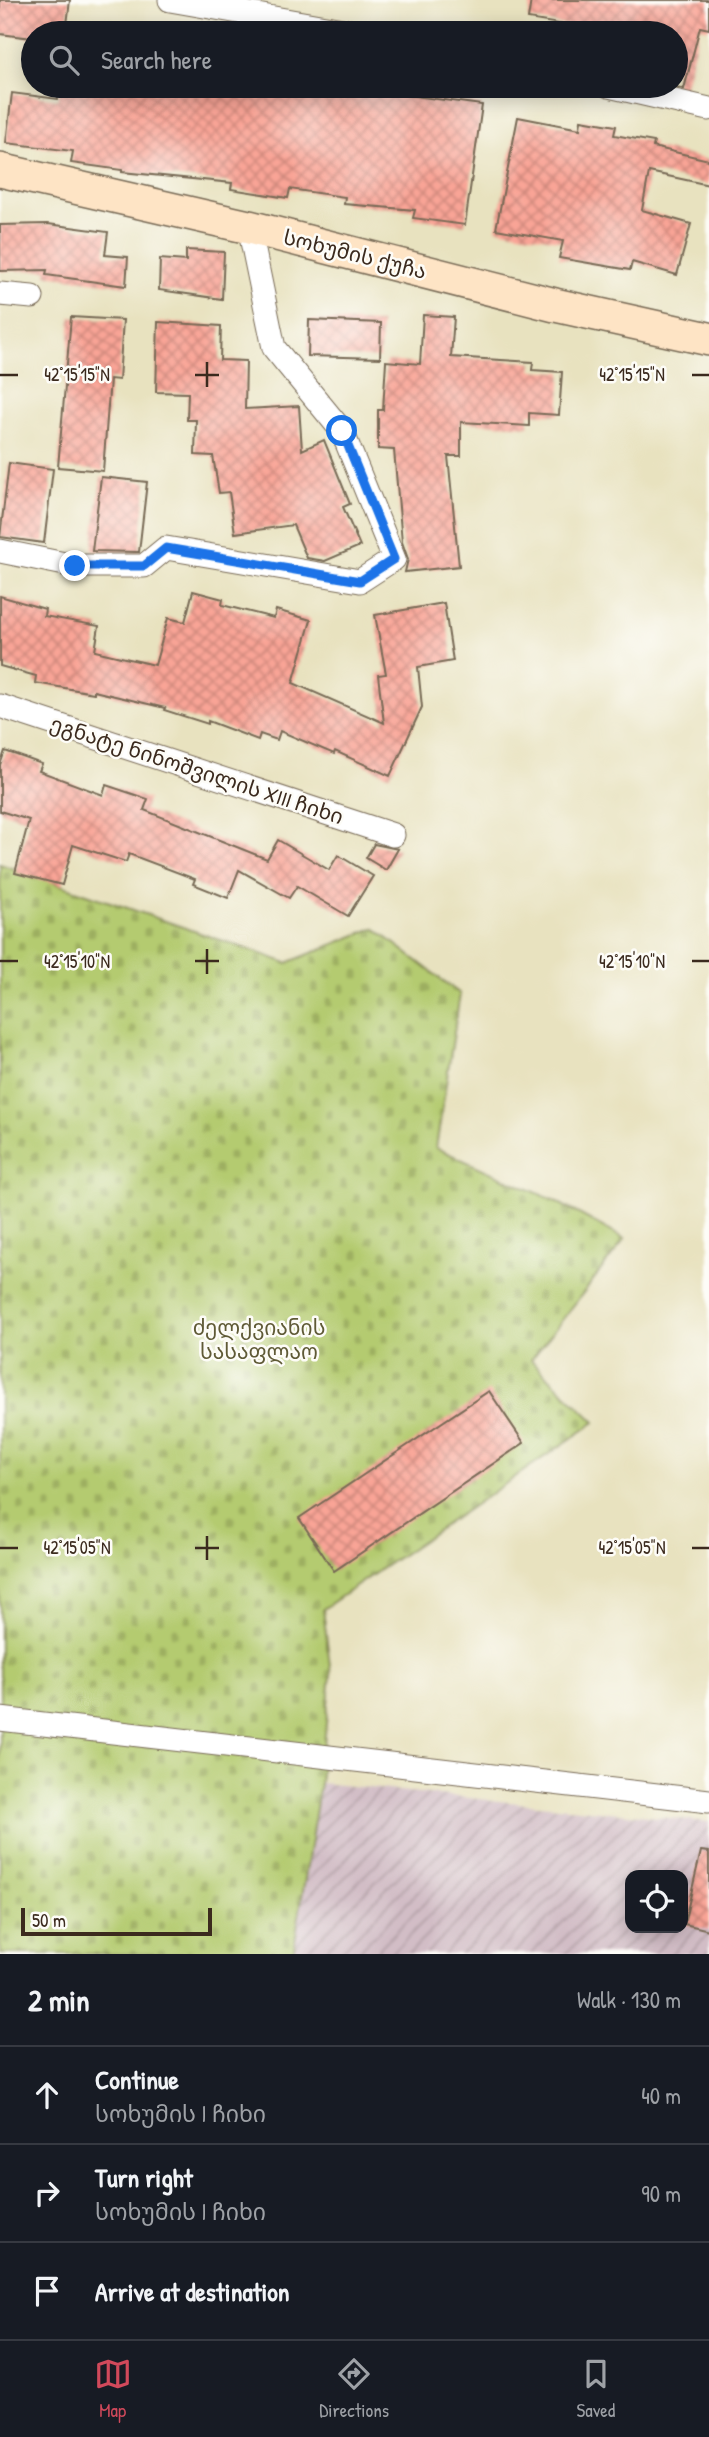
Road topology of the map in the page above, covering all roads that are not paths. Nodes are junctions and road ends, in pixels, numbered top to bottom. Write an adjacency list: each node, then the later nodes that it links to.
1 (170, 0): 2 (street)
2 (291, 21)
3 (661, 98): 4 (street)
4 (709, 109)
5 (0, 170): 6 (street, სოხუმის ქუჩა)
6 (249, 227): 9 (street, სოხუმის ქუჩა); 10 (street)
7 (0, 294): 8 (street)
8 (32, 297)
9 (709, 339)
10 (0, 551)
11 (0, 706): 12 (street, ეგნატე ნინოშვილის XIII ჩიხი)
12 (393, 835)
13 (0, 1719): 14 (street)
14 (709, 1801)

